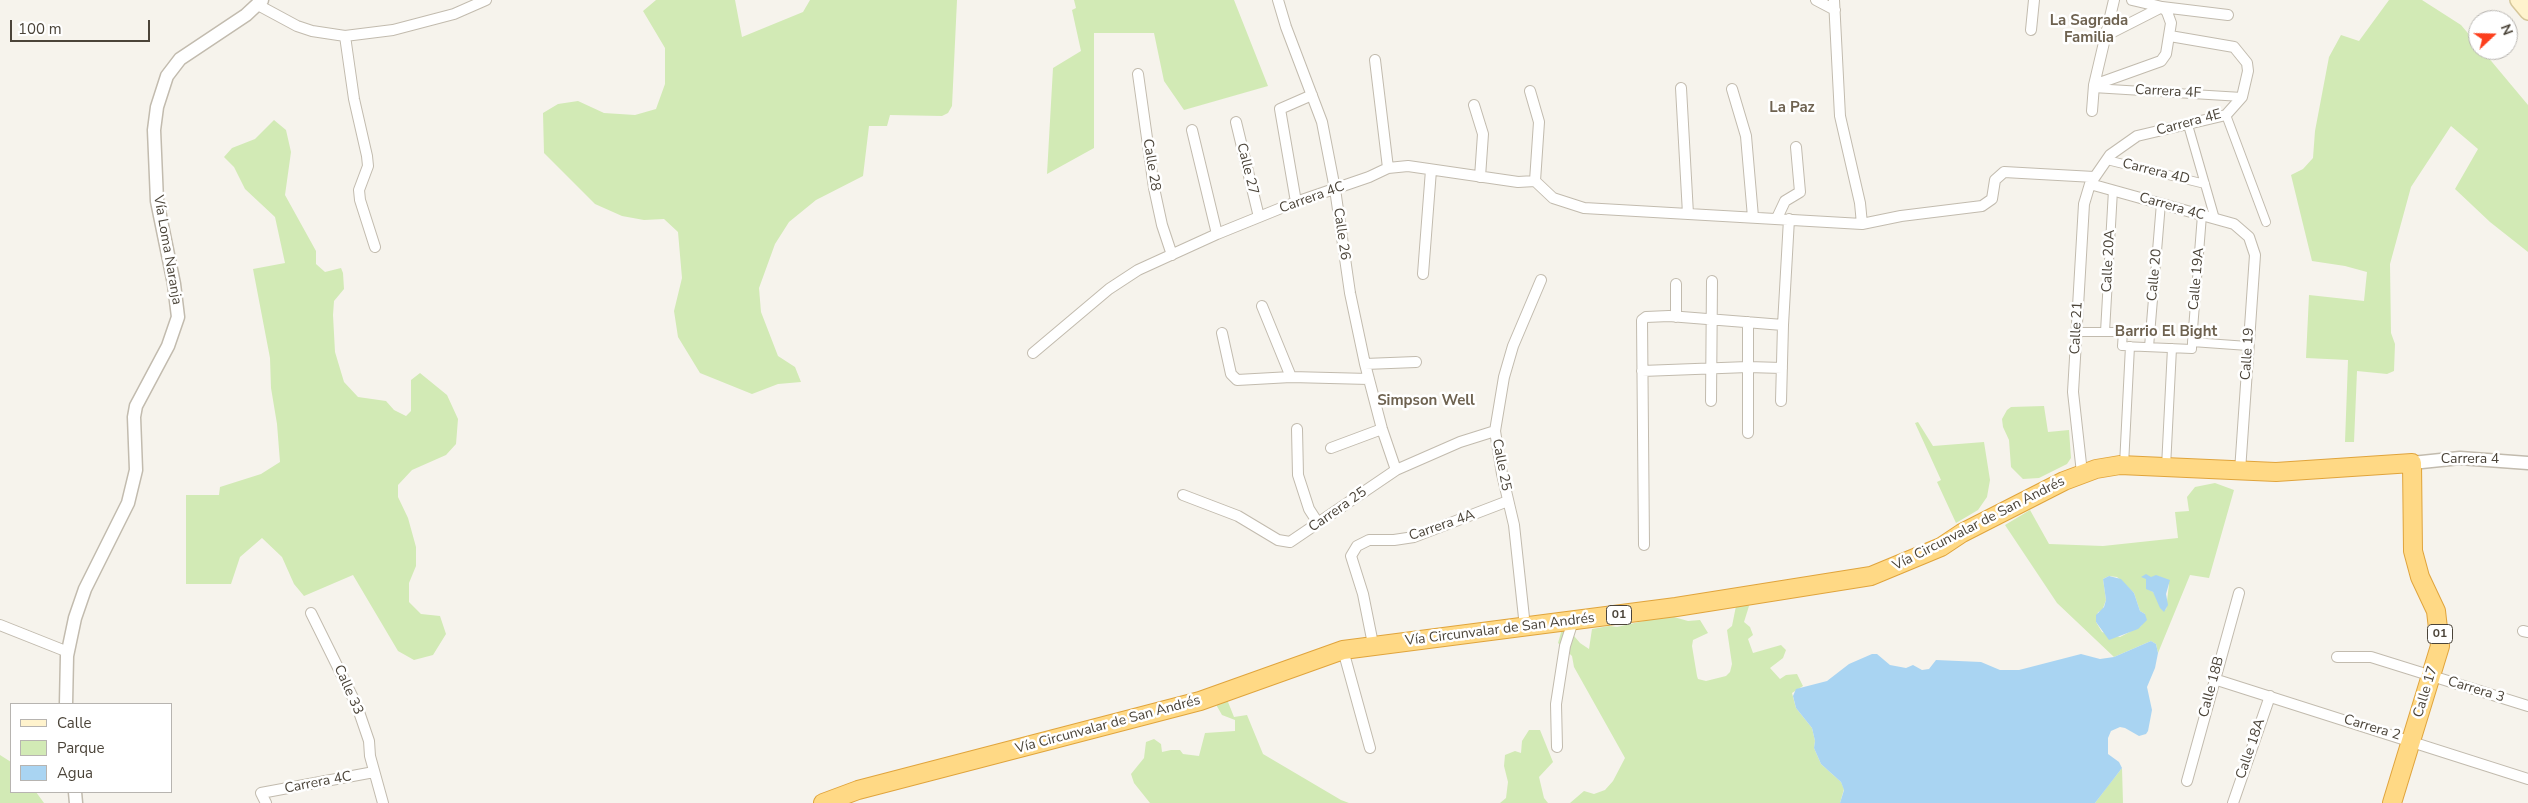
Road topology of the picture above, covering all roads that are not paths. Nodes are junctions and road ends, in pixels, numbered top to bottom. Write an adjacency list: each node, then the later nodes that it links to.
1 (486, 0): 14 (street)
2 (1278, 0): 23 (street, Calle 26)
3 (1816, 0): 9 (street)
4 (2034, 0): 13 (street)
5 (2114, 0): 15 (street)
6 (2132, 0): 10 (street)
7 (2518, 0): 11 (main road)
8 (260, 2): 14 (street); 107 (street, Vía Loma Naranja)
9 (1834, 5): 51 (street)
10 (2162, 7): 12 (street); 15 (street); 16 (street)
11 (2528, 12)
12 (2228, 15)
13 (2031, 30)
14 (345, 36): 54 (street)
15 (2105, 36): 19 (street)
16 (2170, 36): 19 (street); 24 (street, Carrera 4E)
17 (1375, 60): 33 (street)
18 (1138, 74): 55 (street, Calle 28)
19 (2094, 86): 24 (street, Carrera 4F); 26 (street)
20 (1680, 88): 43 (street)
21 (1732, 89): 46 (street)
22 (1530, 91): 37 (street)
23 (1312, 95): 39 (street, Calle 26); 41 (street)
24 (2242, 97): 27 (street, Carrera 4E)
25 (1474, 105): 35 (street)
26 (2092, 111)
27 (2226, 115): 29 (street, Carrera 4E); 50 (street)
28 (1236, 122): 45 (street, Calle 27)
29 (2188, 125): 32 (street, Carrera 4E); 38 (street)
30 (1192, 130): 52 (street)
31 (1796, 147): 47 (street)
32 (2107, 160): 36 (street, Carrera 4E); 38 (street, Carrera 4D)
33 (1388, 168): 34 (street, Carrera 4C); 39 (street, Carrera 4C)
34 (1431, 170): 35 (street, Carrera 4C); 56 (street)
35 (1480, 177): 37 (street, Carrera 4C)
36 (2092, 180): 40 (street, Carrera 4C); 51 (street, Carrera 4C); 65 (street, Calle 21)
37 (1535, 181): 43 (street, Carrera 4C)
38 (2205, 184): 49 (street)
39 (1335, 189): 41 (street, Carrera 4C); 75 (street, Calle 26)
40 (2113, 190): 42 (street, Carrera 4C); 66 (street, Calle 20A)
41 (1296, 202): 45 (street, Carrera 4C)
42 (2160, 203): 44 (street, Carrera 4C); 71 (street, Calle 20)
43 (1688, 214): 46 (street, Carrera 4C)
44 (2202, 215): 49 (street, Carrera 4C); 68 (street, Calle 19A)
45 (1259, 217): 52 (street, Carrera 4C)
46 (1753, 217): 47 (street, Carrera 4C)
47 (1777, 218): 48 (street, Carrera 4C)
48 (1789, 219): 51 (street, Carrera 4C); 64 (street)
49 (2215, 219): 53 (street, Carrera 4C)
50 (2266, 222)
51 (1862, 224)
52 (1217, 234): 55 (street, Carrera 4C)
53 (2250, 237): 70 (street, Calle 19)
54 (375, 247)
55 (1172, 255): 73 (street, Carrera 4C)
56 (1423, 274)
57 (1541, 280): 86 (street, Calle 25)
58 (1712, 280): 62 (street)
59 (1676, 284): 61 (street)
60 (1262, 306): 80 (street)
61 (1676, 317): 62 (street); 79 (street)
62 (1712, 320): 63 (street); 77 (street)
63 (1748, 322): 64 (street); 76 (street)
64 (1782, 325): 78 (street)
65 (2076, 332): 66 (street); 95 (street, Calle 21)
66 (2105, 332): 69 (street)
67 (1222, 334): 80 (street)
68 (2192, 342): 70 (street); 72 (street)
69 (2130, 346): 71 (street); 91 (street)
70 (2248, 346): 94 (street, Calle 19)
71 (2149, 347): 72 (street)
72 (2172, 348): 92 (street)
73 (1033, 353)
74 (1416, 362): 75 (street)
75 (1365, 364): 81 (street, Calle 26)
76 (1748, 367): 77 (street); 78 (street); 87 (street)
77 (1711, 368): 79 (street); 82 (street)
78 (1782, 368): 83 (street)
79 (1642, 371): 99 (street)
80 (1291, 377): 81 (street)
81 (1369, 379): 85 (street, Calle 26)
82 (1711, 401)
83 (1781, 401)
84 (1297, 429): 98 (street)
85 (1382, 429): 88 (street); 93 (street, Calle 26)
86 (1494, 431): 93 (street, Carrera 25); 97 (street, Calle 25)
87 (1748, 434)
88 (1331, 448)
89 (2412, 463): 90 (street, Carrera 4); 94 (highway, Vía Circunvalar de San Andrés / 01); 109 (highway, Calle 17 / 01)
90 (2528, 463)
91 (2124, 465): 92 (highway, Vía Circunvalar de San Andrés / 01); 95 (highway, Vía Circunvalar de San Andrés / 01)
92 (2166, 467): 94 (highway, Vía Circunvalar de San Andrés / 01)
93 (1396, 470): 98 (street, Carrera 25)
94 (2240, 471)
95 (2082, 473): 102 (highway, Vía Circunvalar de San Andrés / 01)
96 (1183, 495): 98 (street, Carrera 25)
97 (1508, 502): 104 (street, Calle 25); 105 (street, Carrera 4A)
98 (1318, 523)
99 (1644, 545)
100 (2239, 593): 110 (street, Calle 18B)
101 (311, 612): 117 (street, Calle 33)
102 (1573, 621): 104 (highway, Vía Circunvalar de San Andrés / 01); 115 (street)
103 (0, 625): 107 (street)
104 (1525, 627): 105 (highway, Vía Circunvalar de San Andrés / 01)
105 (1373, 644): 106 (highway, Vía Circunvalar de San Andrés / 01)
106 (1343, 650): 116 (street); 122 (highway, Vía Circunvalar de San Andrés / 01)
107 (68, 652): 112 (street, Vía Loma Naranja)
108 (2337, 657): 109 (street, Carrera 3)
109 (2432, 676): 113 (street, Carrera 3); 114 (highway, Calle 17 / 01)
110 (2214, 679): 111 (street, Carrera 2); 119 (street, Calle 18B)
111 (2270, 696): 114 (street, Carrera 2); 123 (street, Calle 18A)
112 (66, 703)
113 (2528, 706)
114 (2412, 740): 118 (street, Carrera 2); 124 (highway, Calle 17 / 01)
115 (1557, 747)
116 (1370, 748)
117 (374, 772): 120 (street, Carrera 4C); 121 (street, Calle 33)
118 (2528, 779)
119 (2187, 781)
120 (264, 798)
121 (383, 803)
122 (823, 803)
123 (2233, 803)
124 (2392, 803)

